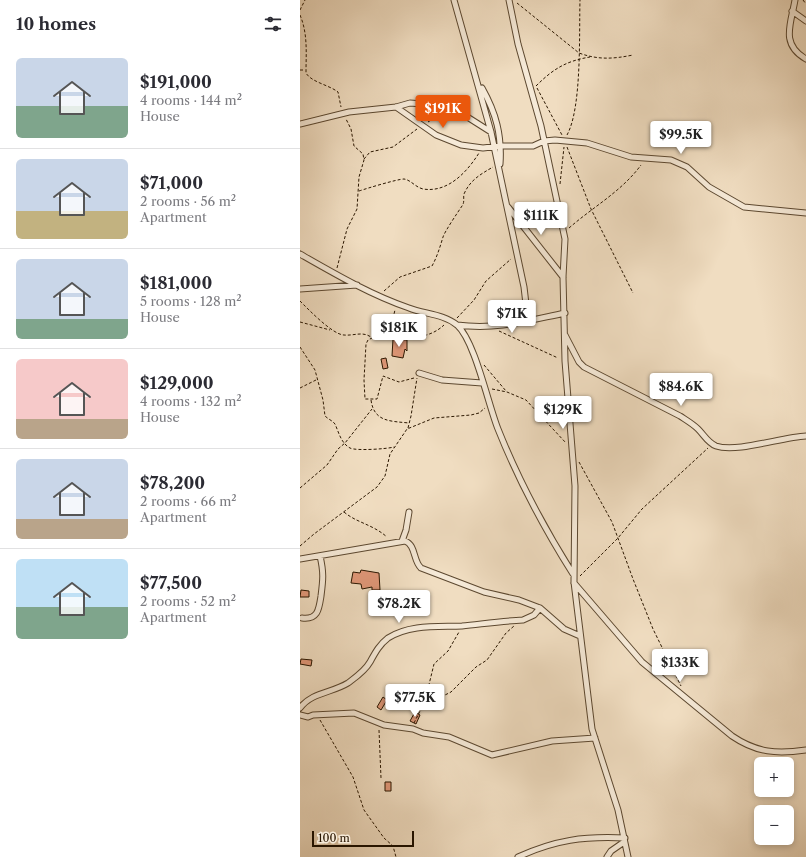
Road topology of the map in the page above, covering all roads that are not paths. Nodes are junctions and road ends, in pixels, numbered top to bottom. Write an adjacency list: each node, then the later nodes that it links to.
1 (454, 0): 7 (street)
2 (509, 0): 11 (street)
3 (795, 0): 4 (street)
4 (792, 11): 5 (street); 6 (street)
5 (806, 21)
6 (806, 59)
7 (478, 82): 10 (street); 13 (street)
8 (396, 107): 9 (street); 10 (street); 14 (street)
9 (300, 124)
10 (491, 134): 12 (street); 14 (street)
11 (544, 141): 13 (street); 17 (street); 19 (street)
12 (494, 146): 13 (street); 14 (street); 15 (street)
13 (500, 146): 15 (street)
14 (482, 148)
15 (500, 173): 16 (street)
16 (506, 204): 19 (street); 23 (street)
17 (806, 213)
18 (300, 254): 20 (street)
19 (563, 276): 22 (street)
20 (358, 285): 21 (street); 24 (street)
21 (300, 289)
22 (566, 313): 23 (street); 25 (street)
23 (528, 321): 24 (street)
24 (452, 322): 27 (street)
25 (565, 334): 28 (street); 33 (street)
26 (418, 375): 27 (street)
27 (482, 384): 33 (street)
28 (806, 436)
29 (409, 512): 30 (street)
30 (399, 541): 31 (street); 35 (street)
31 (320, 556): 32 (street); 36 (street)
32 (300, 559)
33 (573, 575): 34 (street)
34 (574, 582): 37 (street); 41 (street)
35 (540, 608): 37 (street); 38 (street)
36 (302, 618)
37 (580, 636): 40 (street)
38 (300, 708)
39 (300, 715): 40 (street)
40 (595, 738): 42 (street)
41 (806, 750)
42 (624, 840): 43 (street); 44 (street); 45 (street)
43 (518, 857)
44 (607, 857)
45 (628, 857)

